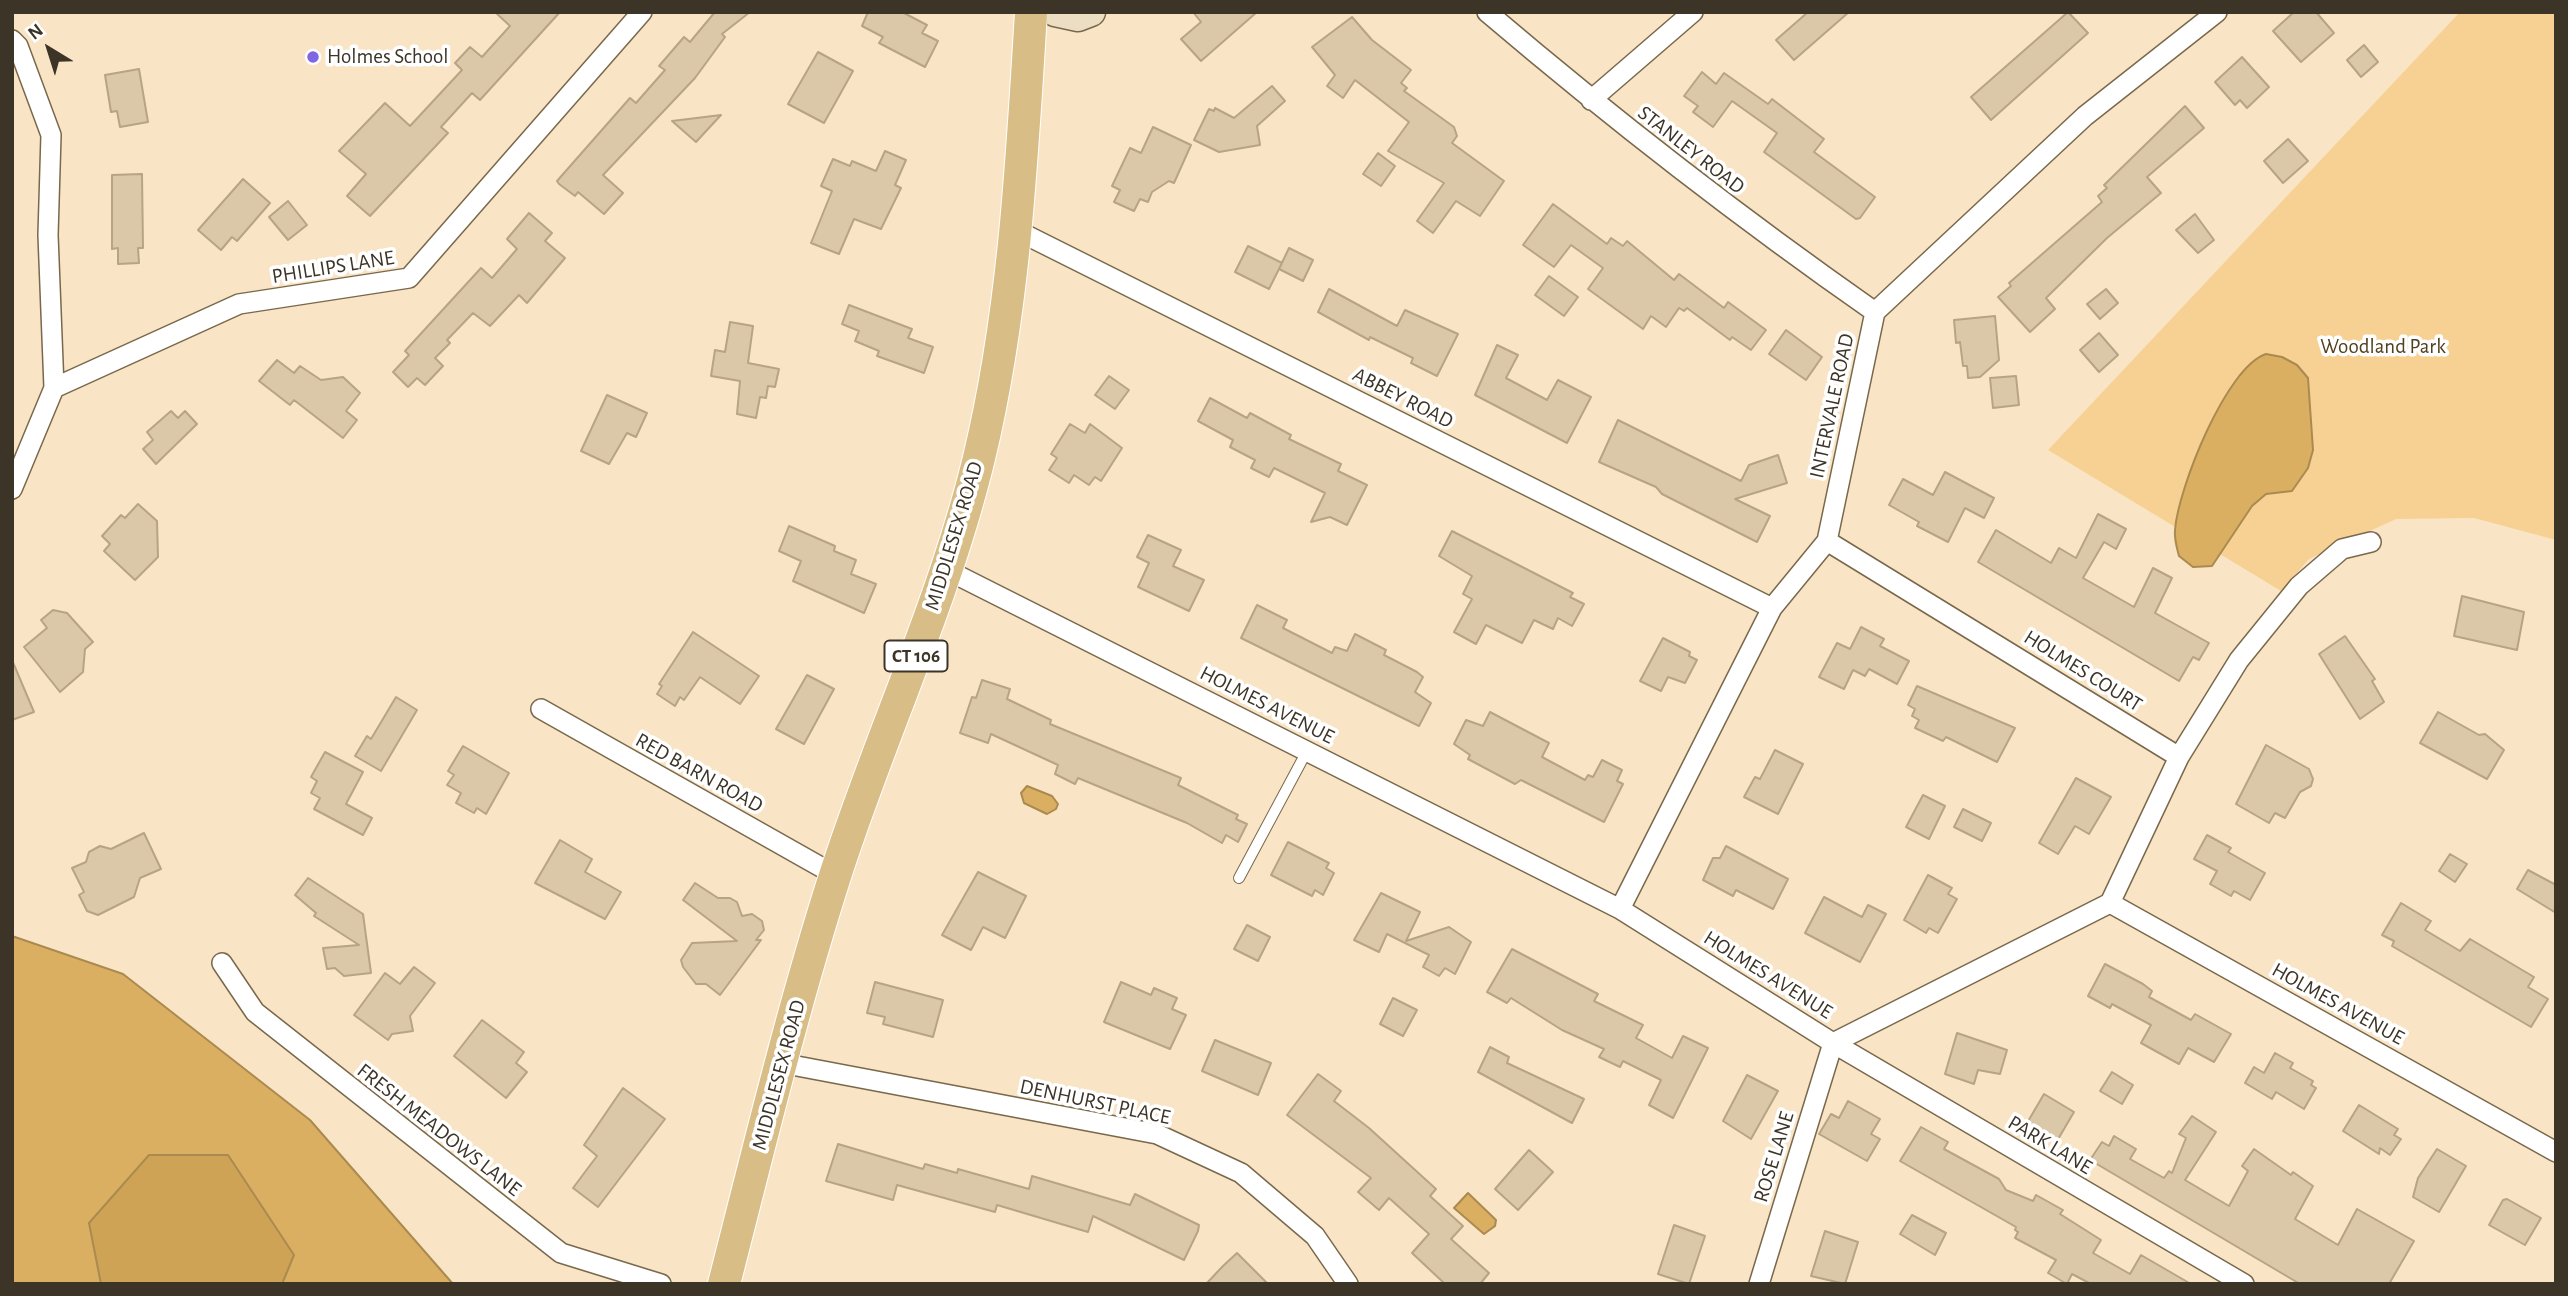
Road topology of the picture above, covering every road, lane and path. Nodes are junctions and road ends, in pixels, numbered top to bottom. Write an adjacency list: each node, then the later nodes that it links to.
1 (642, 12): 12 (street, PHILLIPS LANE)
2 (1031, 12): 10 (main road, MIDDLESEX ROAD / CT 106)
3 (1055, 12): 4 (street)
4 (1091, 12)
5 (1488, 12): 9 (street, STANLEY ROAD)
6 (1693, 12): 9 (street)
7 (2217, 12): 11 (street, INTERVALE ROAD)
8 (12, 40): 12 (street)
9 (1591, 100): 11 (street, STANLEY ROAD)
10 (1014, 229): 16 (main road, MIDDLESEX ROAD / CT 106); 17 (street, ABBEY ROAD)
11 (1875, 312): 14 (street, INTERVALE ROAD)
12 (54, 388): 13 (street)
13 (12, 489)
14 (1827, 541): 17 (street, INTERVALE ROAD); 20 (street, HOLMES COURT)
15 (2371, 542): 20 (street)
16 (947, 570): 19 (street, HOLMES AVENUE); 21 (main road, MIDDLESEX ROAD / CT 106)
17 (1772, 608): 24 (street, INTERVALE ROAD)
18 (541, 709): 21 (street, RED BARN ROAD)
19 (1307, 751): 22 (lane); 24 (street, HOLMES AVENUE)
20 (2179, 757): 23 (street)
21 (835, 875): 27 (main road, MIDDLESEX ROAD / CT 106)
22 (1239, 878)
23 (2110, 903): 26 (street, HOLMES AVENUE); 28 (street, HOLMES AVENUE)
24 (1620, 909): 26 (street, HOLMES AVENUE)
25 (222, 963): 29 (street, FRESH MEADOWS LANE)
26 (1833, 1043): 32 (street, ROSE LANE); 33 (street, PARK LANE)
27 (781, 1063): 30 (main road, MIDDLESEX ROAD / CT 106); 31 (street, DENHURST PLACE)
28 (2556, 1152)
29 (661, 1284)
30 (724, 1284)
31 (1348, 1284)
32 (1759, 1284)
33 (2244, 1284)

